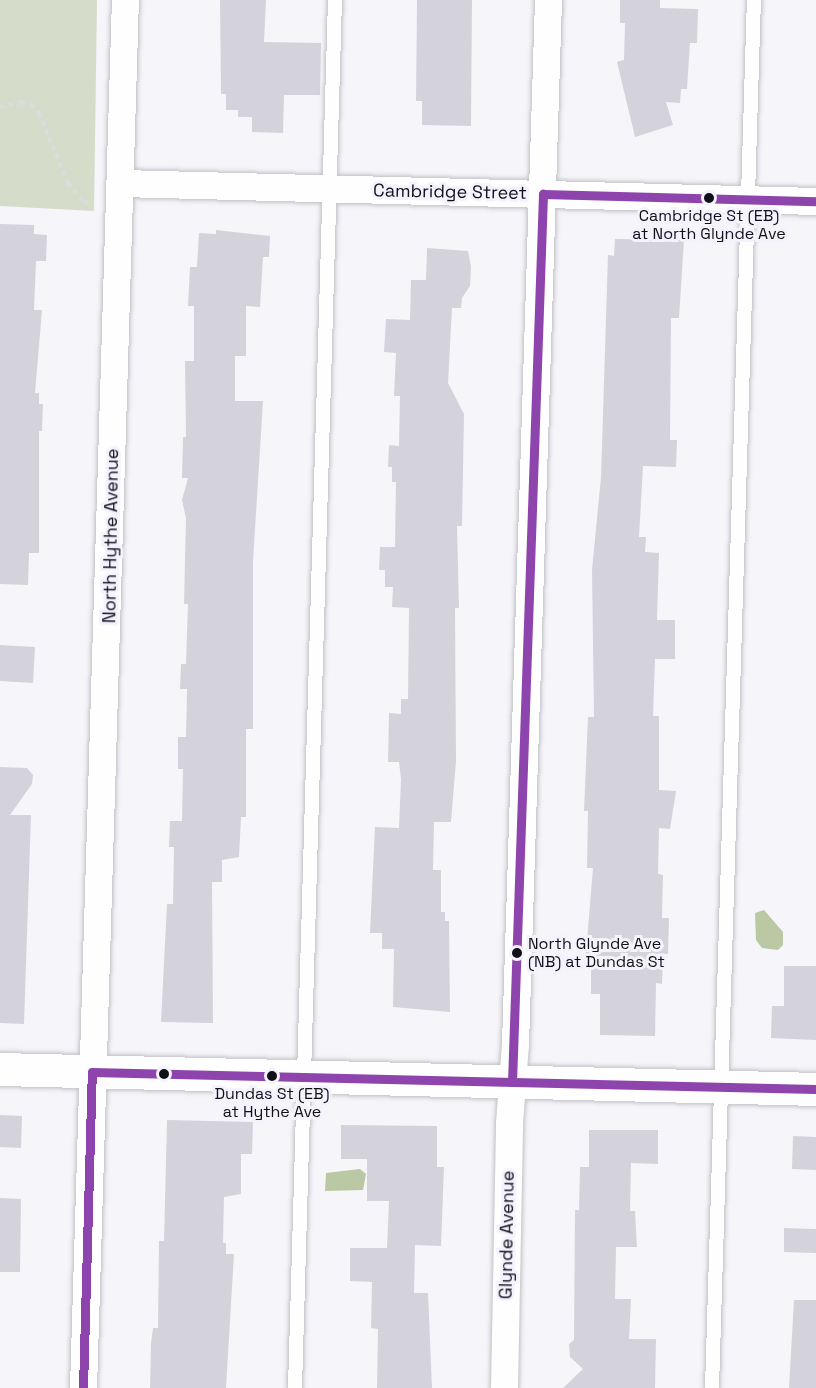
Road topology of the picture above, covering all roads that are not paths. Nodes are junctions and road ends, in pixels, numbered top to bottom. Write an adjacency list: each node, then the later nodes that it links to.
1 (125, 0): 5 (street, North Hythe Avenue)
2 (335, 0): 6 (lane)
3 (548, 0): 7 (street, Glynde Avenue)
4 (754, 0): 8 (lane)
5 (120, 183): 6 (street, Cambridge Street); 11 (street, North Hythe Avenue)
6 (328, 188): 7 (street, Cambridge Street); 12 (lane)
7 (543, 194): 8 (street, Cambridge Street); 13 (street, Glynde Avenue)
8 (749, 200): 9 (street, Cambridge Street); 14 (lane)
9 (816, 201)
10 (0, 1069): 11 (street)
11 (92, 1072): 12 (street); 16 (street, North Hythe Avenue)
12 (301, 1075): 13 (street); 17 (lane)
13 (512, 1082): 14 (street); 18 (street, Glynde Avenue)
14 (720, 1087): 15 (street); 19 (lane)
15 (816, 1089)
16 (83, 1388)
17 (295, 1388)
18 (504, 1388)
19 (712, 1388)

